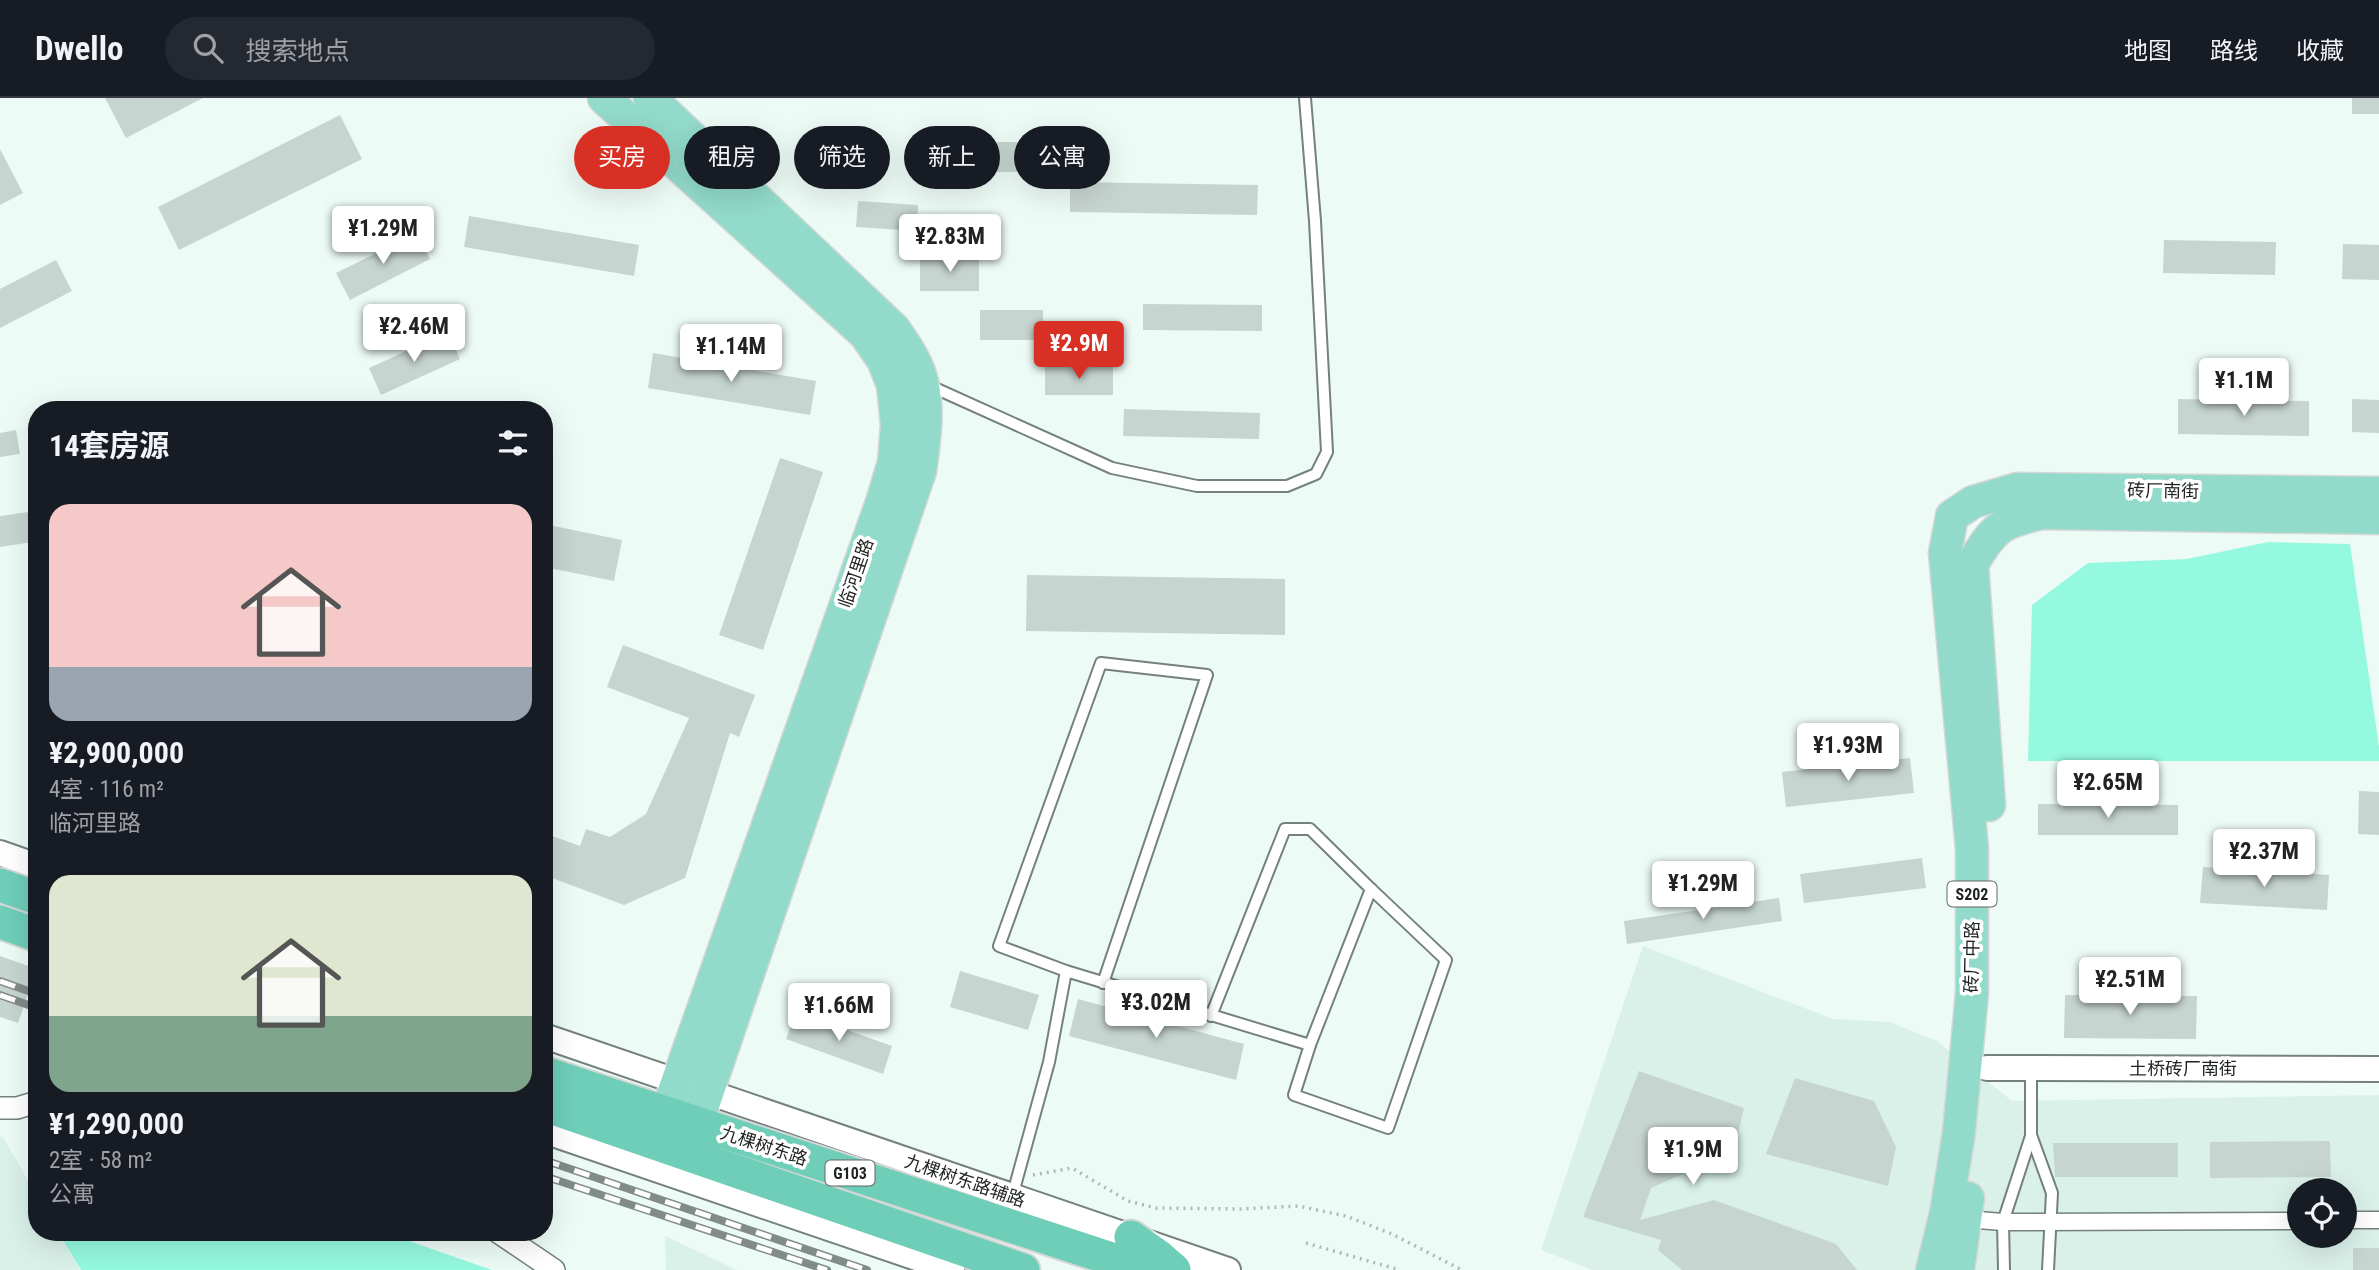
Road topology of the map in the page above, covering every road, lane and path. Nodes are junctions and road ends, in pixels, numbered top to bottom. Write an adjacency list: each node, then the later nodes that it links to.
1 (604, 98): 25 (main road, 临河里路)
2 (650, 98): 4 (main road, 临河里路)
3 (1305, 98): 4 (lane)
4 (922, 382): 26 (main road, 临河里路)
5 (2379, 493): 6 (main road, 砖厂南街 / S202)
6 (1952, 516): 53 (main road, 砖厂中路 / S202)
7 (2379, 518): 8 (main road, 砖厂南街 / S202)
8 (1991, 534): 21 (main road, 砖厂中路 / S202)
9 (0, 853): 10 (street)
10 (28, 863)
11 (0, 885): 13 (highway)
12 (1371, 889): 18 (lane); 20 (lane); 20 (lane)
13 (28, 895)
14 (0, 922): 15 (highway)
15 (28, 931)
16 (1066, 971): 17 (lane); 17 (lane); 41 (lane)
17 (1103, 983): 18 (lane)
18 (1211, 1016): 20 (lane)
19 (553, 1039): 25 (street, 九棵树东路辅路)
20 (1310, 1045)
21 (1987, 1068): 22 (street, 土桥砖厂南街); 35 (main road, 砖厂中路 / S202)
22 (2031, 1069): 23 (street, 土桥砖厂南街); 33 (lane)
23 (2379, 1069)
24 (553, 1076): 30 (highway, 九棵树东路 / G103)
25 (678, 1081): 26 (street, 九棵树东路辅路); 30 (main road, 临河里路)
26 (708, 1093): 31 (main road, 临河里路); 41 (street, 九棵树东路辅路)
27 (28, 1105): 28 (street)
28 (0, 1108)
29 (553, 1108): 34 (highway, 九棵树东路 / G103)
30 (666, 1113): 31 (highway, 九棵树东路 / G103); 34 (main road, 临河里路)
31 (697, 1124): 34 (main road, 临河里路); 41 (highway, 九棵树东路 / G103)
32 (553, 1134): 46 (street)
33 (2031, 1136): 39 (lane); 40 (lane)
34 (670, 1150): 41 (highway, 九棵树东路 / G103)
35 (1965, 1219): 39 (street); 54 (main road, 砖厂中路 / S202)
36 (2357, 1220): 37 (street)
37 (2379, 1220)
38 (2287, 1221): 40 (street)
39 (2003, 1222): 40 (street); 55 (lane)
40 (2050, 1222): 56 (lane)
41 (1002, 1223): 42 (street, 九棵树东路辅路); 47 (highway, 九棵树东路 / G103); 48 (highway, 九棵树东路 / G103); 52 (path)
42 (1131, 1237): 49 (highway); 50 (street, 九棵树东路辅路)
43 (511, 1241): 45 (street)
44 (1306, 1243): 51 (path)
45 (554, 1270)
46 (952, 1270)
47 (1023, 1270)
48 (1144, 1270)
49 (1174, 1270)
50 (1228, 1270)
51 (1400, 1270)
52 (1462, 1270)
53 (1931, 1270)
54 (1958, 1270)
55 (2004, 1270)
56 (2048, 1270)

